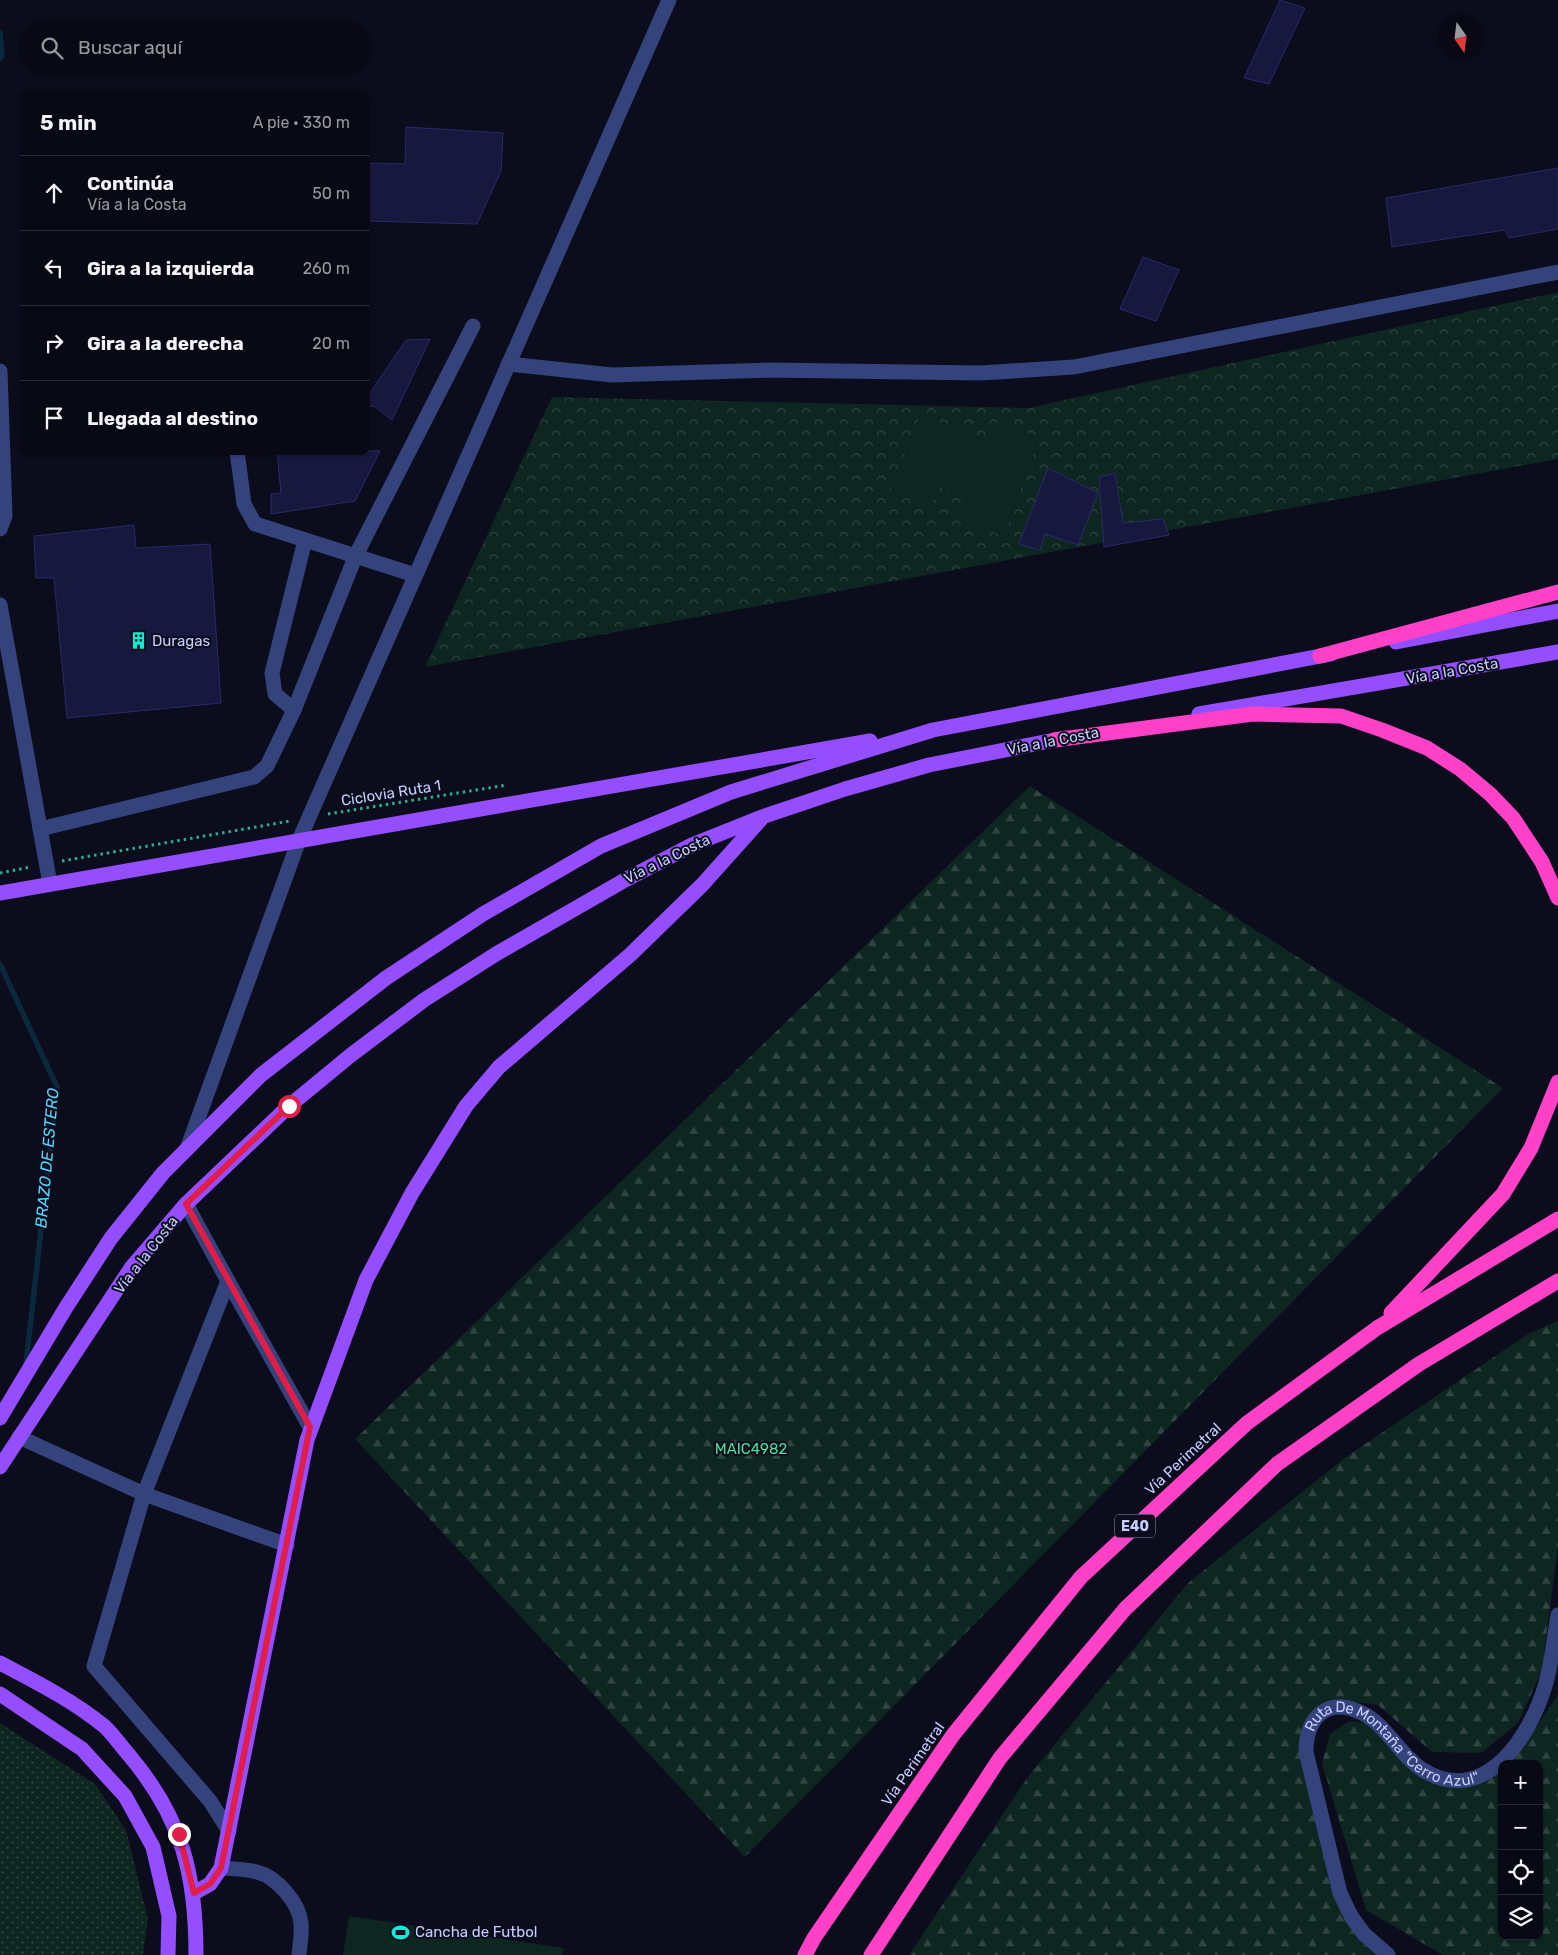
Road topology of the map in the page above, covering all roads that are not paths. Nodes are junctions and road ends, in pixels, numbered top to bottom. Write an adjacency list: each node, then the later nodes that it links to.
1 (669, 0): 4 (street)
2 (1558, 272): 4 (street)
3 (474, 326): 9 (street)
4 (508, 364): 10 (street)
5 (0, 371): 7 (street)
6 (238, 455): 8 (street)
7 (0, 530)
8 (304, 540): 9 (street); 16 (street)
9 (356, 555): 10 (street); 16 (street)
10 (415, 575): 21 (street)
11 (1558, 592): 15 (highway)
12 (0, 605): 20 (street)
13 (1558, 611): 15 (main road)
14 (1558, 652): 18 (main road, Vía a la Costa)
15 (1320, 656): 17 (main road)
16 (294, 710): 20 (street)
17 (933, 730): 21 (main road); 26 (main road)
18 (1054, 740): 19 (main road, Vía a la Costa); 24 (highway)
19 (762, 817): 27 (main road, Vía a la Costa); 33 (main road)
20 (40, 829): 22 (street)
21 (299, 840): 22 (main road); 26 (street)
22 (50, 884): 23 (main road)
23 (0, 892)
24 (1558, 898)
25 (1558, 1082): 31 (highway)
26 (187, 1149): 32 (main road)
27 (186, 1204): 30 (street); 34 (main road, Vía a la Costa)
28 (1558, 1219): 31 (highway, Vía Perimetral / E40)
29 (1558, 1281): 48 (highway)
30 (228, 1282): 33 (street); 36 (street)
31 (1377, 1328): 47 (highway, Vía Perimetral / E40)
32 (0, 1418)
33 (310, 1427): 37 (main road)
34 (19, 1437): 35 (main road, Vía a la Costa); 36 (street)
35 (0, 1467)
36 (144, 1494): 37 (street); 41 (street)
37 (287, 1545): 41 (main road)
38 (1558, 1615): 49 (street, Ruta De Montaña "Cerro Azul")
39 (5, 1666): 43 (main road)
40 (1, 1694): 44 (main road)
41 (229, 1831): 42 (main road)
42 (221, 1868): 43 (main road); 46 (street)
43 (194, 1893): 45 (main road)
44 (168, 1955)
45 (196, 1955)
46 (299, 1955)
47 (805, 1955)
48 (871, 1955)
49 (1388, 1955)

